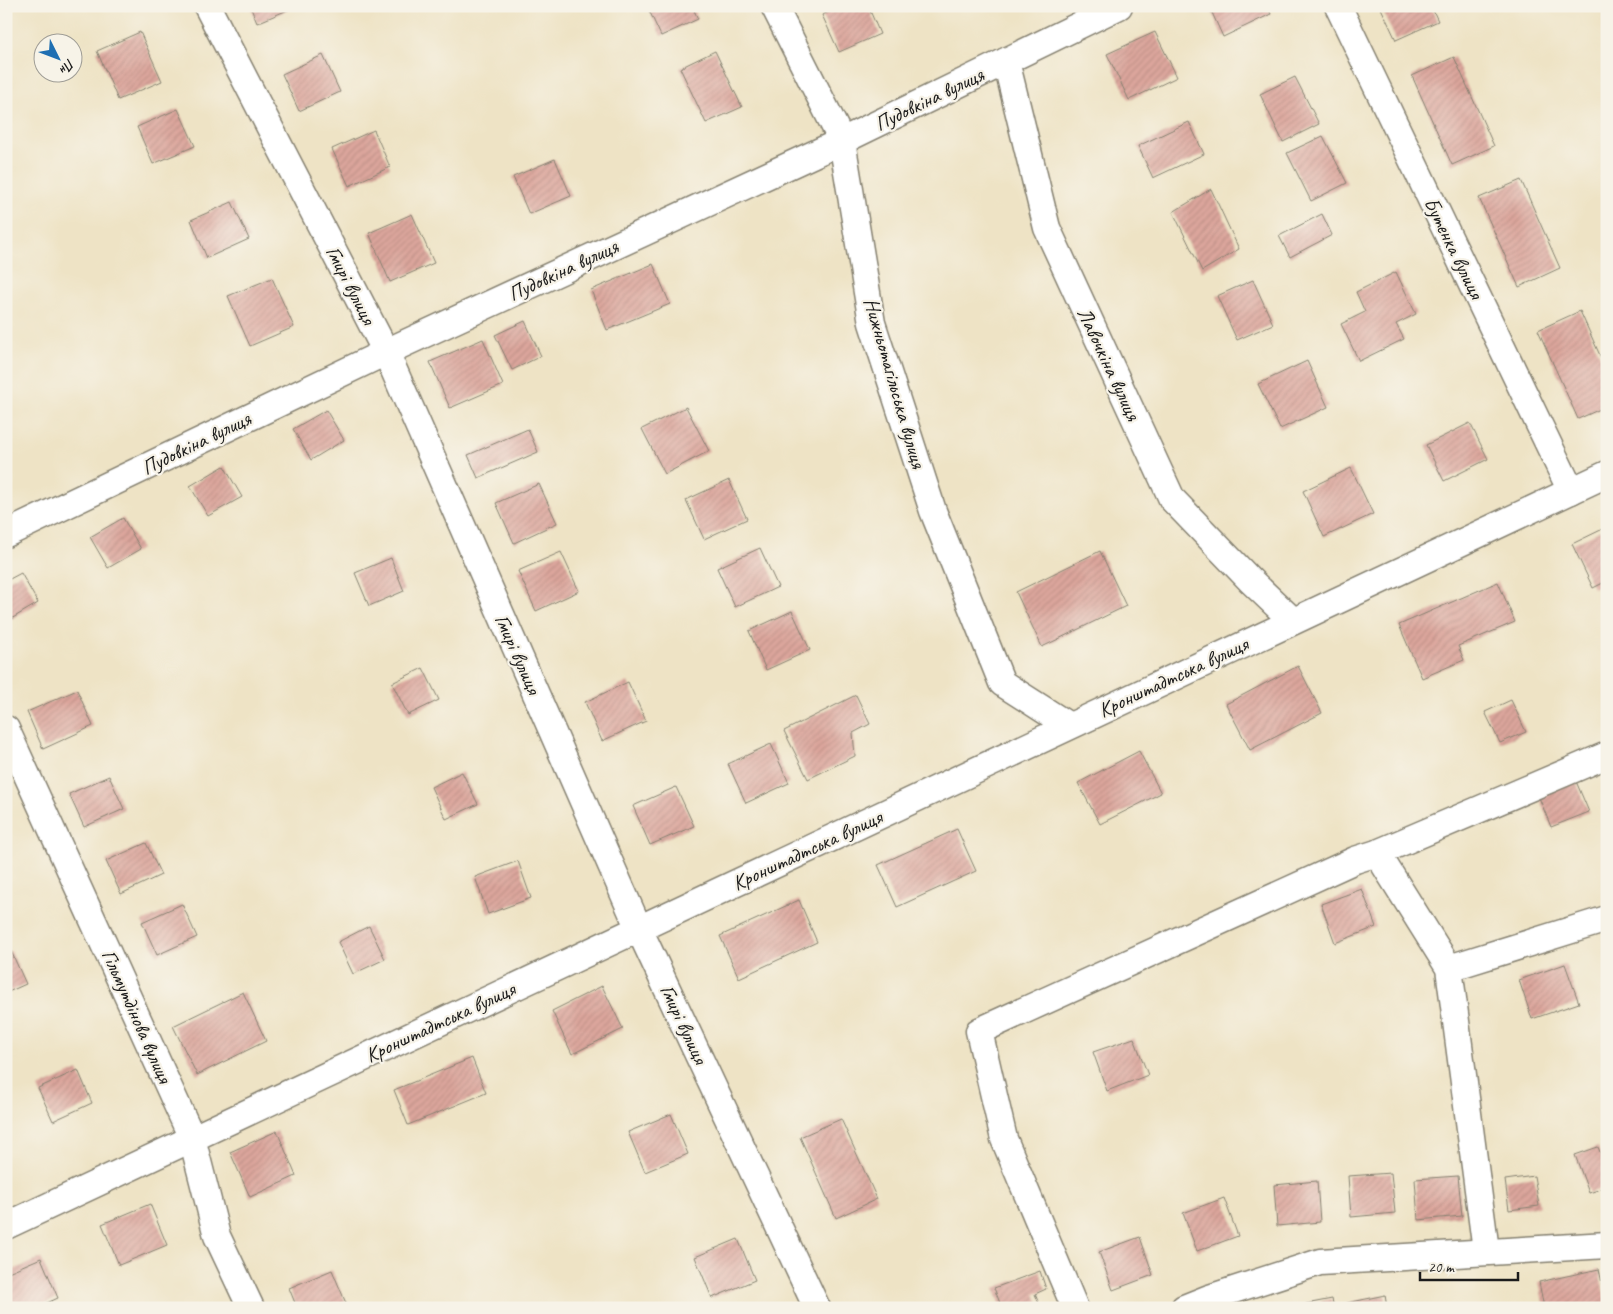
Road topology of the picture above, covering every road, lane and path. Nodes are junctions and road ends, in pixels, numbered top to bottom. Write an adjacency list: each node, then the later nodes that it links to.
1 (207, 6): 7 (street, Гмирі вулиця)
2 (774, 6): 6 (street, Нижньотагільська вулиця)
3 (1119, 6): 5 (street, Пудовкіна вулиця)
4 (1338, 6): 9 (street, Бутенка вулиця)
5 (1006, 61): 6 (street, Пудовкіна вулиця); 11 (street, Лавочкіна вулиця)
6 (842, 141): 7 (street, Пудовкіна вулиця); 12 (street, Нижньотагільська вулиця)
7 (386, 352): 10 (street, Пудовкіна вулиця); 17 (street, Гмирі вулиця)
8 (1607, 474): 9 (street, Кронштадтська вулиця)
9 (1571, 491): 11 (street, Кронштадтська вулиця)
10 (6, 534)
11 (1293, 621): 12 (street, Кронштадтська вулиця)
12 (1069, 726): 17 (street, Кронштадтська вулиця)
13 (6, 729): 19 (street, Гільмутдінова вулиця)
14 (1607, 755): 15 (street)
15 (1377, 853): 18 (street); 25 (street)
16 (1607, 919): 18 (street)
17 (639, 928): 19 (street, Кронштадтська вулиця); 24 (street, Гмирі вулиця)
18 (1449, 968): 22 (street)
19 (192, 1138): 20 (street, Кронштадтська вулиця); 23 (street, Гільмутдінова вулиця)
20 (6, 1226)
21 (1607, 1245): 22 (street)
22 (1486, 1251): 26 (street)
23 (251, 1308)
24 (817, 1308)
25 (1075, 1308)
26 (1184, 1308)

